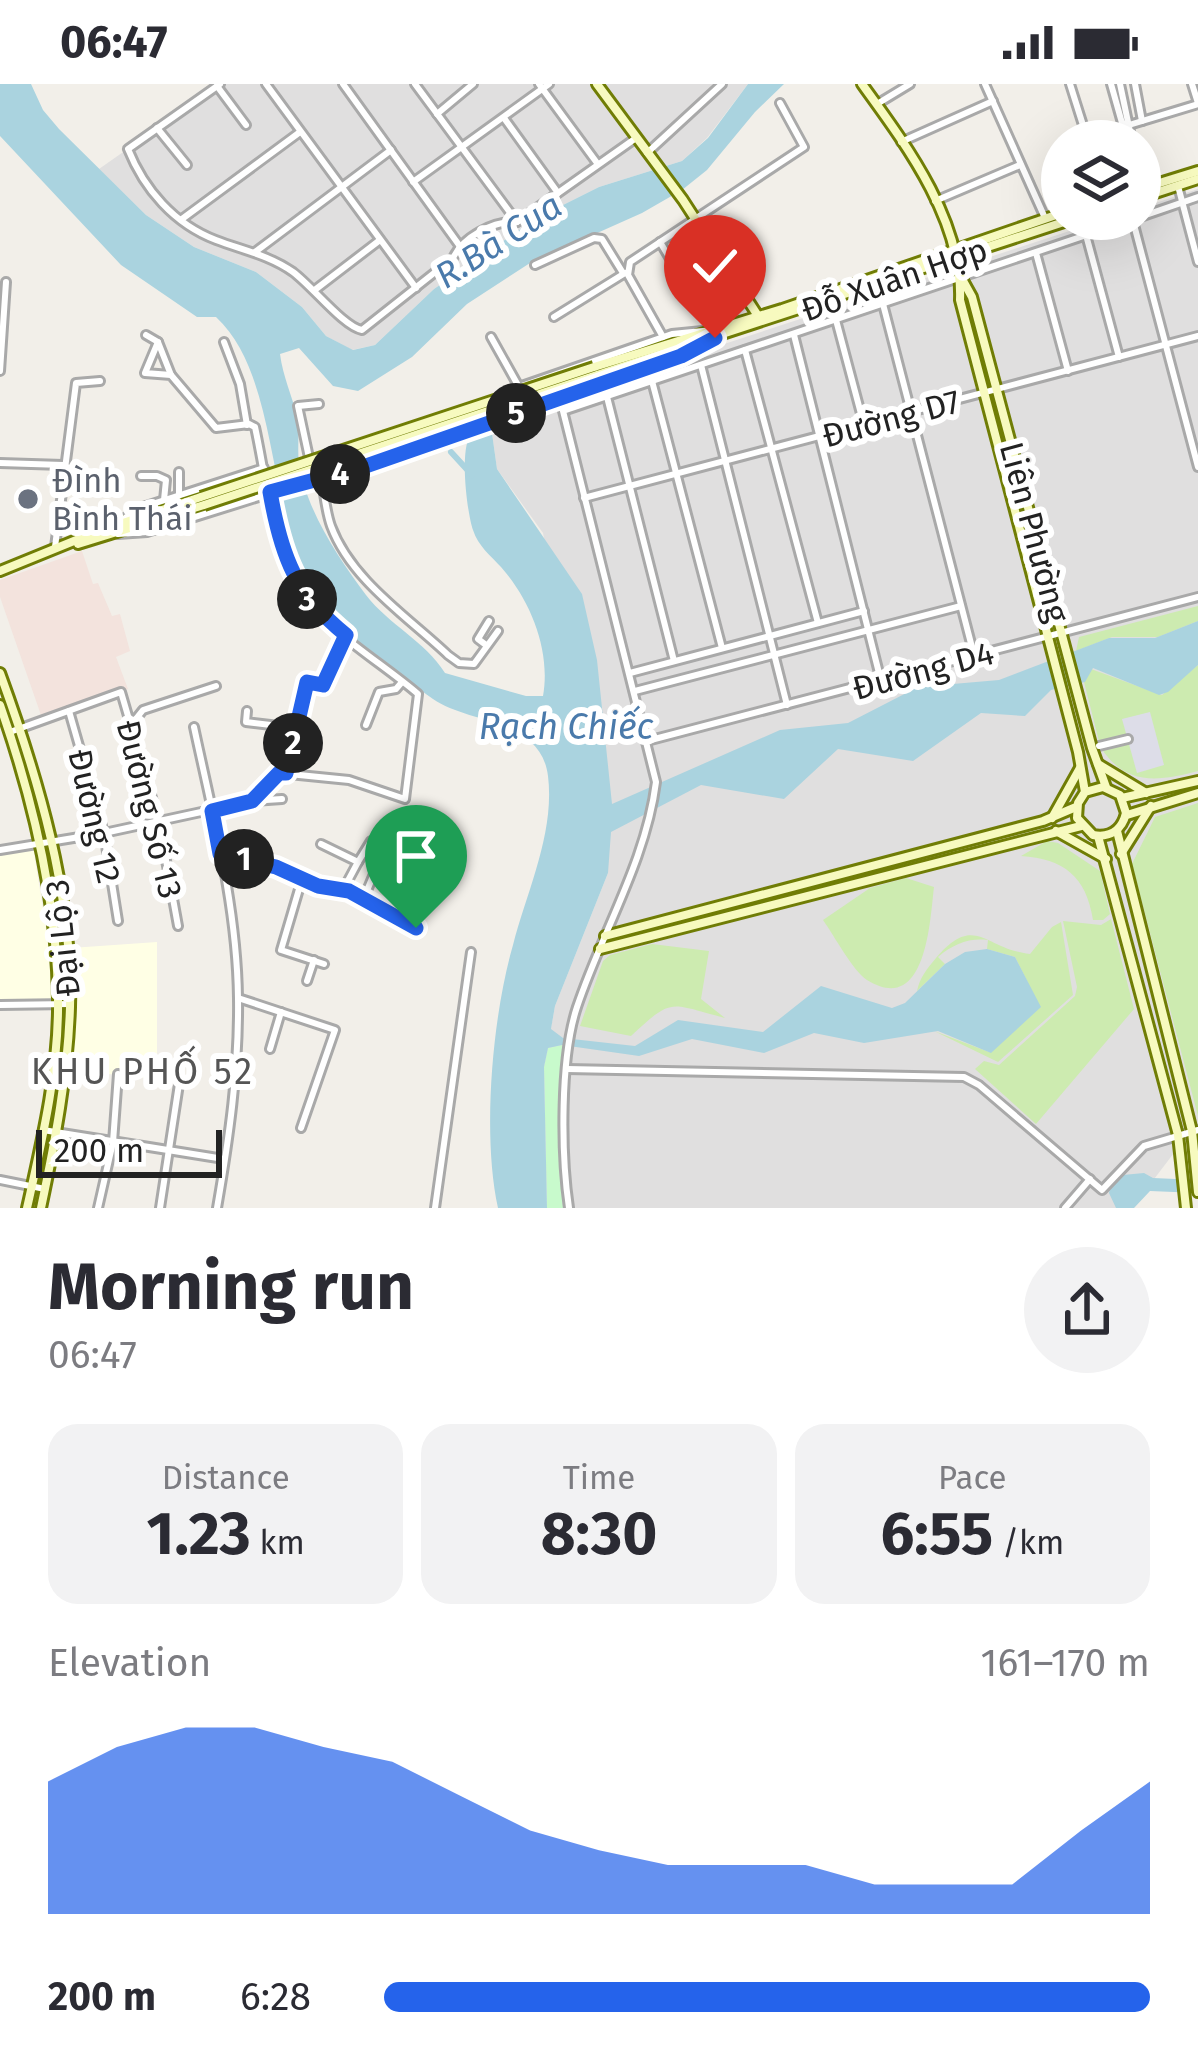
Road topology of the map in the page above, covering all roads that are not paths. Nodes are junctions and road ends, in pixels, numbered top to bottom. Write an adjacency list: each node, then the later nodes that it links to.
1 (266, 84): 30 (street)
2 (343, 84): 34 (street)
3 (415, 84): 21 (street)
4 (473, 84): 21 (street)
5 (597, 84): 31 (street)
6 (722, 84): 35 (street)
7 (866, 84): 20 (street, Liên Phường)
8 (910, 84): 20 (street)
9 (985, 84): 17 (street)
10 (1070, 84): 23 (street)
11 (1111, 84): 24 (street)
12 (1120, 84): 25 (street)
13 (1135, 84): 26 (street)
14 (1192, 84): 19 (street)
15 (219, 85): 28 (street); 29 (street)
16 (543, 86): 22 (street); 36 (street)
17 (993, 101): 32 (street); 37 (street)
18 (780, 103): 53 (street)
19 (1198, 103): 27 (street)
20 (877, 105): 32 (street, Liên Phường)
21 (437, 114): 33 (street)
22 (504, 117): 33 (street); 45 (street)
23 (1081, 120)
24 (1121, 120)
25 (1128, 120)
26 (1142, 120)
27 (1145, 120)
28 (246, 125)
29 (158, 128): 38 (street); 51 (street)
30 (300, 133): 43 (street); 51 (street)
31 (636, 138): 35 (street); 36 (street)
32 (901, 142): 47 (street, Liên Phường)
33 (461, 148): 40 (street); 54 (street)
34 (391, 150): 40 (street); 43 (street)
35 (649, 155): 53 (street)
36 (598, 164): 45 (street)
37 (1021, 164): 47 (street); 49 (street)
38 (187, 165)
39 (1198, 175): 41 (street); 42 (street)
40 (413, 182): 61 (street)
41 (1161, 185)
42 (1178, 186): 44 (street); 48 (street)
43 (340, 188): 56 (street); 62 (street)
44 (1161, 188)
45 (558, 193): 54 (street)
46 (1198, 197): 48 (street)
47 (935, 201): 64 (street, Liên Phường)
48 (1182, 202): 50 (street); 65 (street)
49 (1041, 209)
50 (1161, 209)
51 (181, 220): 62 (street)
52 (1041, 220): 64 (street, Đỗ Xuân Hợp)
53 (697, 221): 60 (street); 74 (street)
54 (517, 222): 61 (street)
55 (1041, 228): 64 (street, Đỗ Xuân Hợp)
56 (380, 240): 70 (street); 71 (street)
57 (1071, 240): 63 (street)
58 (1087, 240): 86 (street)
59 (1141, 240): 84 (street)
60 (660, 242): 67 (street); 77 (street)
61 (459, 245): 70 (street)
62 (255, 252): 71 (street)
63 (1036, 252): 68 (street); 89 (street)
64 (956, 253): 68 (street, Liên Phường); 74 (street, Đỗ Xuân Hợp)
65 (1198, 262)
66 (535, 266): 67 (street)
67 (626, 272): 73 (street); 81 (street)
68 (961, 278): 72 (street); 94 (street, Liên Phường); 95 (street, Liên Phường)
69 (6, 282): 88 (street)
70 (416, 288): 71 (street)
71 (316, 289)
72 (883, 304): 75 (street); 98 (street)
73 (554, 317)
74 (760, 320): 77 (street, Đỗ Xuân Hợp)
75 (836, 320): 78 (street); 101 (street)
76 (146, 334): 82 (street)
77 (714, 334): 81 (street, Đỗ Xuân Hợp); 99 (street, Đỗ Xuân Hợp); 119 (street, Đỗ Xuân Hợp, bridge)
78 (794, 334): 85 (street); 102 (street)
79 (1198, 336): 84 (street, Đường D7)
80 (491, 337): 93 (street)
81 (663, 337): 93 (street, Đỗ Xuân Hợp)
82 (158, 342): 90 (street); 90 (street)
83 (224, 342): 100 (street)
84 (1166, 345): 86 (street, Đường D7); 107 (street)
85 (746, 350): 87 (street); 103 (street)
86 (1119, 357): 89 (street, Đường D7)
87 (701, 365): 92 (street); 104 (street)
88 (0, 371)
89 (1068, 371): 94 (street, Đường D7)
90 (170, 375): 100 (street)
91 (100, 381): 106 (street)
92 (652, 381): 96 (street); 110 (street)
93 (519, 387): 99 (street)
94 (997, 390): 95 (street, Đường D7); 129 (street, Liên Phường)
95 (985, 394): 98 (street, Đường D7); 132 (street, Liên Phường)
96 (607, 397): 113 (street); 117 (street)
97 (319, 404): 112 (street)
98 (911, 412): 101 (street, Đường D7); 123 (street)
99 (511, 415): 112 (street, Đỗ Xuân Hợp)
100 (247, 424): 108 (street)
101 (864, 425): 102 (street, Đường D7)
102 (820, 437): 103 (street, Đường D7); 124 (street)
103 (772, 449): 104 (street, Đường D7); 126 (street)
104 (725, 461): 110 (street, Đường D7); 131 (street)
105 (0, 463): 106 (street)
106 (63, 465): 120 (street)
107 (1198, 467)
108 (264, 468): 115 (street); 116 (street)
109 (179, 472): 116 (street)
110 (676, 474): 113 (street, Đường D7); 134 (street)
111 (141, 476): 118 (street)
112 (313, 481): 114 (street, Đỗ Xuân Hợp); 133 (street)
113 (630, 487): 117 (street, Đường D7); 137 (street)
114 (281, 490): 115 (street)
115 (270, 492): 119 (street); 130 (street)
116 (178, 495): 118 (street)
117 (584, 499): 139 (street)
118 (164, 500): 119 (street)
119 (116, 530): 120 (street)
120 (54, 551): 121 (street)
121 (0, 571)
122 (1198, 597): 129 (street, Đường D4)
123 (962, 606): 127 (street); 136 (street)
124 (864, 611): 126 (street); 127 (street)
125 (489, 621): 133 (street)
126 (818, 623): 131 (street)
127 (868, 630): 135 (street); 140 (street)
128 (498, 631): 133 (street)
129 (1061, 633): 132 (street, Đường D4); 157 (street, Liên Phường)
130 (346, 635): 141 (street); 152 (street)
131 (770, 635): 134 (street); 135 (street)
132 (1048, 637): 136 (street, Đường D4); 158 (street, Liên Phường)
133 (486, 645)
134 (722, 648): 137 (street)
135 (775, 654): 144 (street); 146 (street)
136 (974, 656): 140 (street, Đường D4)
137 (674, 661): 139 (street)
138 (0, 673): 143 (street, Đại Lộ 3)
139 (630, 673): 144 (street)
140 (881, 680): 146 (street, Đường D4)
141 (403, 681): 150 (street); 159 (street)
142 (217, 686): 149 (street)
143 (2, 687): 153 (street, Đại Lộ 3)
144 (635, 691): 155 (street)
145 (0, 705): 153 (street, Đại Lộ 3)
146 (787, 705): 155 (street, Đường D4)
147 (69, 711): 149 (street, Đường Số 13); 153 (street); 178 (street, Đường 12)
148 (247, 711): 152 (street)
149 (131, 725): 173 (street, Đường Số 13)
150 (366, 725)
151 (194, 727): 170 (street)
152 (296, 728): 159 (street)
153 (15, 730): 181 (street, Đại Lộ 3); 183 (street, Đại Lộ 3)
154 (1128, 739): 156 (street)
155 (647, 741): 201 (street)
156 (1099, 746)
157 (1096, 762): 161 (street, Liên Phường); 164 (street)
158 (1081, 767): 162 (street, Liên Phường); 172 (street)
159 (286, 773): 167 (street)
160 (1198, 781): 164 (street)
161 (1106, 787): 162 (street); 165 (street)
162 (1085, 792): 168 (street)
163 (1198, 793): 169 (street)
164 (1148, 794): 165 (street)
165 (1122, 798): 171 (street)
166 (282, 800): 167 (street)
167 (252, 801): 170 (street)
168 (1077, 806): 172 (street); 174 (street)
169 (1151, 806): 171 (street); 188 (street)
170 (212, 811): 173 (street); 187 (street)
171 (1125, 816): 177 (street)
172 (1052, 818): 175 (street)
173 (159, 822): 178 (street); 199 (street, Đường Số 13)
174 (1082, 826): 176 (street); 179 (street)
175 (1011, 830): 182 (street); 191 (street)
176 (1055, 831): 182 (street); 189 (street)
177 (1117, 831): 179 (street); 188 (street)
178 (104, 833): 181 (street); 198 (street, Đường 12)
179 (1098, 836): 189 (street)
180 (371, 841): 190 (street)
181 (50, 842): 183 (street); 209 (street, Đại Lộ 3)
182 (1014, 842): 193 (street)
183 (39, 844): 185 (street); 208 (street, Đại Lộ 3)
184 (321, 844): 190 (street)
185 (0, 850)
186 (384, 850): 195 (street)
187 (220, 854): 192 (street); 207 (street)
188 (1120, 856): 214 (street)
189 (1106, 860): 216 (street)
190 (358, 862): 194 (street)
191 (868, 867): 193 (street); 196 (street)
192 (302, 879): 194 (street); 204 (street)
193 (871, 879): 197 (street)
194 (343, 890): 195 (street)
195 (363, 900): 200 (street)
196 (722, 905): 197 (street); 201 (street)
197 (724, 917): 202 (street)
198 (118, 921)
199 (178, 926)
200 (416, 928)
201 (605, 936): 202 (street)
202 (600, 949): 213 (street)
203 (471, 952): 236 (street)
204 (314, 960): 205 (street); 206 (street)
205 (324, 964)
206 (307, 981)
207 (238, 998): 211 (street); 225 (street)
208 (58, 1004): 209 (street); 210 (street); 219 (street, Đại Lộ 3)
209 (70, 1004): 221 (street, Đại Lộ 3)
210 (0, 1005)
211 (281, 1012): 212 (street); 218 (street)
212 (271, 1049)
213 (566, 1069): 226 (street); 237 (street)
214 (1176, 1072): 216 (street); 220 (street)
215 (118, 1074): 223 (street)
216 (1162, 1076): 222 (street)
217 (179, 1084): 224 (street)
218 (301, 1127)
219 (44, 1130): 221 (street); 228 (street, Đại Lộ 3)
220 (1195, 1130): 222 (street); 230 (street)
221 (56, 1132): 223 (street); 229 (street, Đại Lộ 3)
222 (1178, 1135): 226 (street); 239 (street)
223 (113, 1142): 224 (street); 233 (street)
224 (169, 1152): 225 (street); 234 (street)
225 (225, 1159): 235 (street)
226 (1090, 1179): 238 (street)
227 (0, 1180): 228 (street)
228 (32, 1187): 229 (street); 231 (street, Đại Lộ 3)
229 (45, 1189): 232 (street, Đại Lộ 3)
230 (1198, 1192)
231 (27, 1208)
232 (40, 1208)
233 (98, 1208)
234 (160, 1208)
235 (217, 1208)
236 (435, 1208)
237 (568, 1208)
238 (1065, 1208)
239 (1186, 1208)

